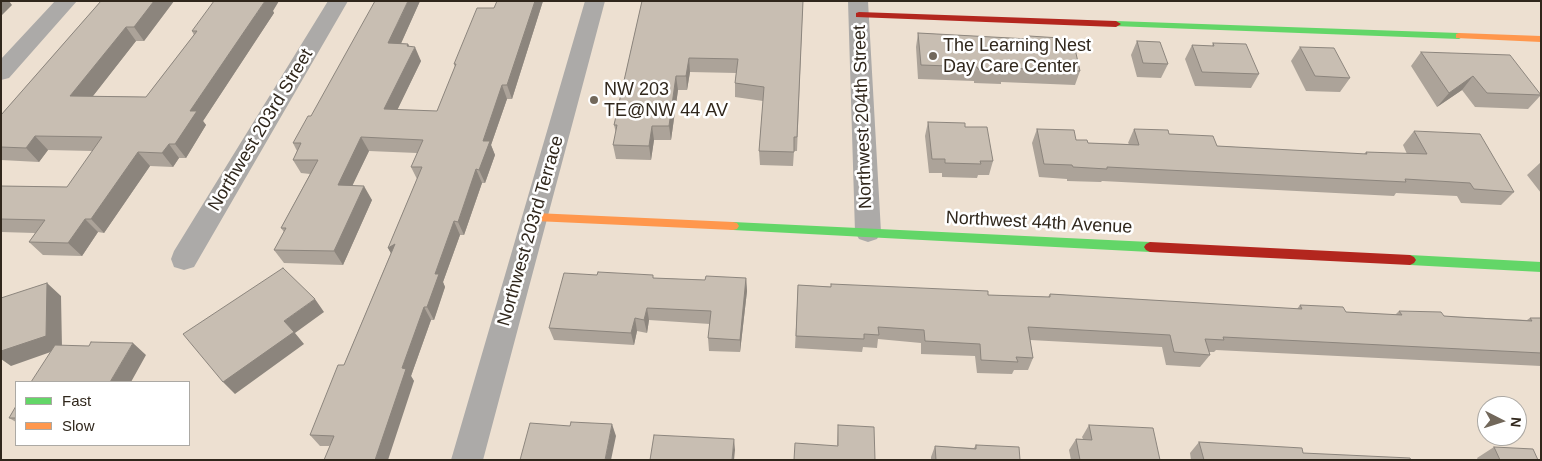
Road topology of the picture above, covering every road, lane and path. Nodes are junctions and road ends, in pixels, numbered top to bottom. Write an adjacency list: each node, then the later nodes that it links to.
1 (67, 1): 6 (street)
2 (338, 1): 9 (street, Northwest 203rd Street)
3 (595, 1): 7 (street, Northwest 203rd Terrace)
4 (859, 8): 5 (street); 8 (street, Northwest 204th Street)
5 (1541, 39)
6 (1, 73)
7 (535, 217): 8 (street, Northwest 44th Avenue); 11 (street, Northwest 203rd Terrace)
8 (868, 232): 10 (street, Northwest 44th Avenue)
9 (184, 259)
10 (1541, 267)
11 (467, 460)

